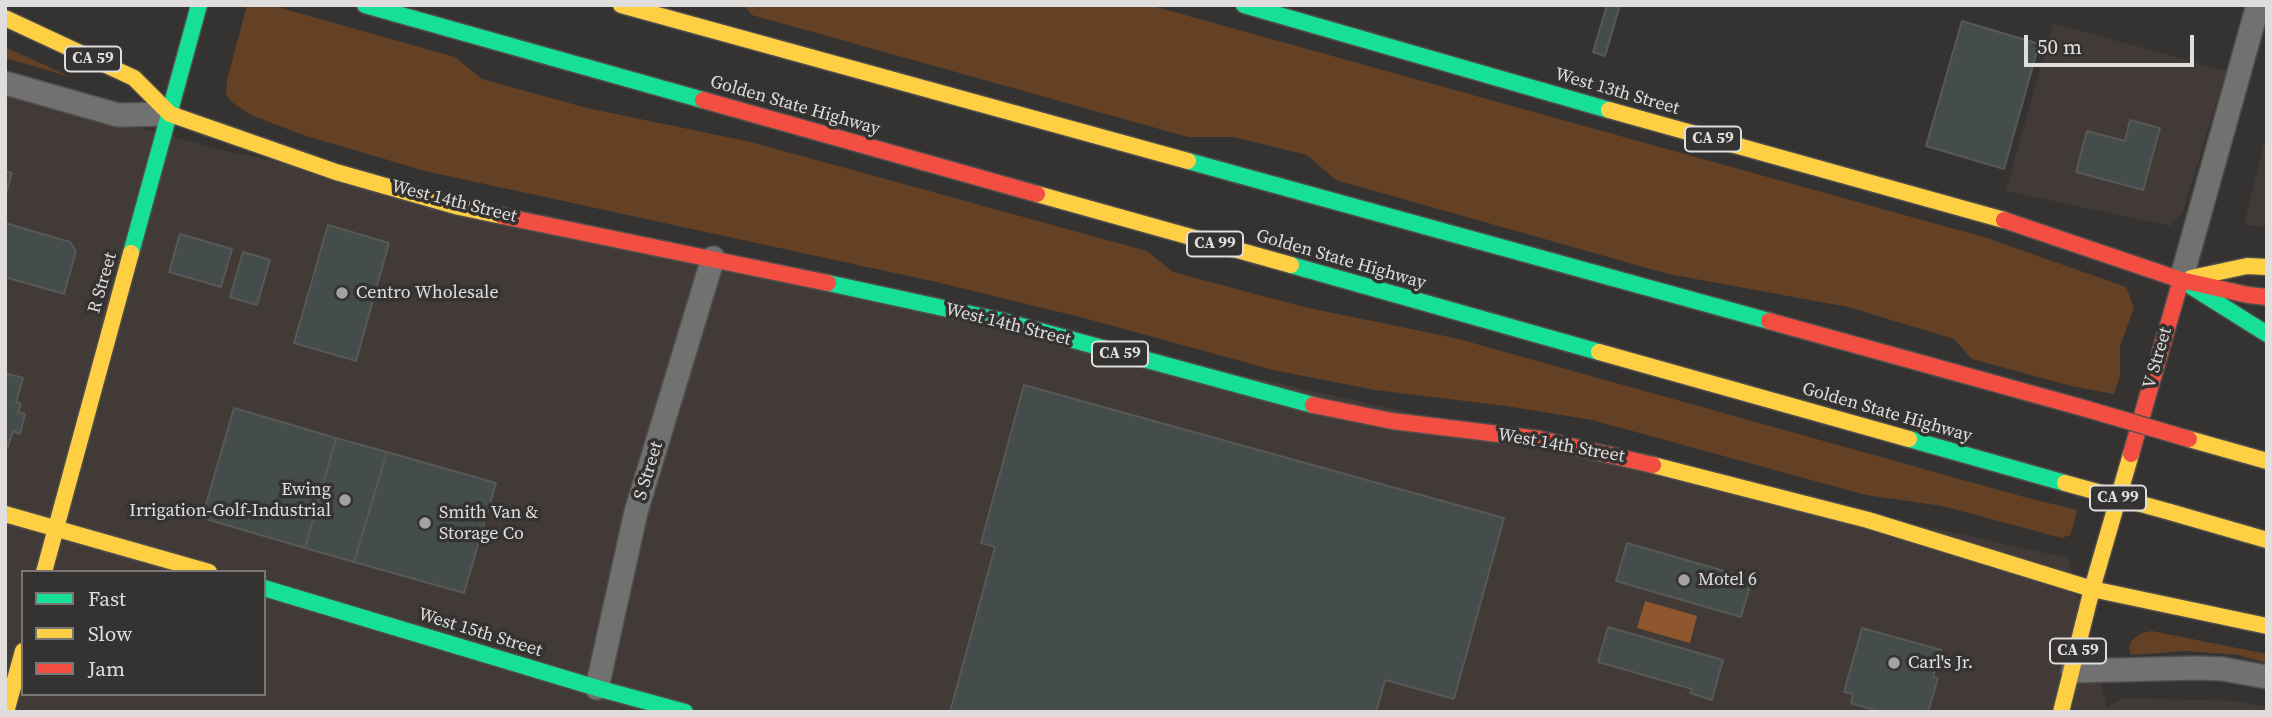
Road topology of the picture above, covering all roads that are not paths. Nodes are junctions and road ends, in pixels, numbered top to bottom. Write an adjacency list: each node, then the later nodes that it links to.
1 (200, 5): 8 (main road, R Street)
2 (365, 5): 17 (main road, Golden State Highway / CA 99, bridge)
3 (621, 5): 14 (main road, bridge)
4 (1244, 5): 11 (main road, West 13th Street / CA 59)
5 (2258, 5): 11 (street, V Street)
6 (5, 18): 8 (main road, CA 59)
7 (5, 83): 8 (street, West 14th Street)
8 (170, 114): 9 (main road, West 14th Street / CA 59); 16 (main road, R Street)
9 (713, 258): 21 (main road, West 14th Street / CA 59); 26 (street, S Street)
10 (2267, 267): 11 (main road)
11 (2181, 280): 12 (main road); 13 (main road); 21 (main road, V Street / CA 59)
12 (2267, 297)
13 (2267, 334)
14 (2267, 461)
15 (5, 514): 16 (main road)
16 (55, 528): 18 (main road, R Street); 19 (main road)
17 (2267, 540)
18 (44, 570)
19 (202, 570)
20 (266, 589): 26 (main road, West 15th Street)
21 (2092, 589): 22 (main road, West 14th Street); 24 (main road, V Street / CA 59)
22 (2267, 626)
23 (21, 658): 27 (main road)
24 (2073, 671): 25 (street); 29 (main road, V Street / CA 59)
25 (2267, 677)
26 (597, 688): 28 (main road, West 15th Street)
27 (6, 712)
28 (685, 712)
29 (2061, 712)

